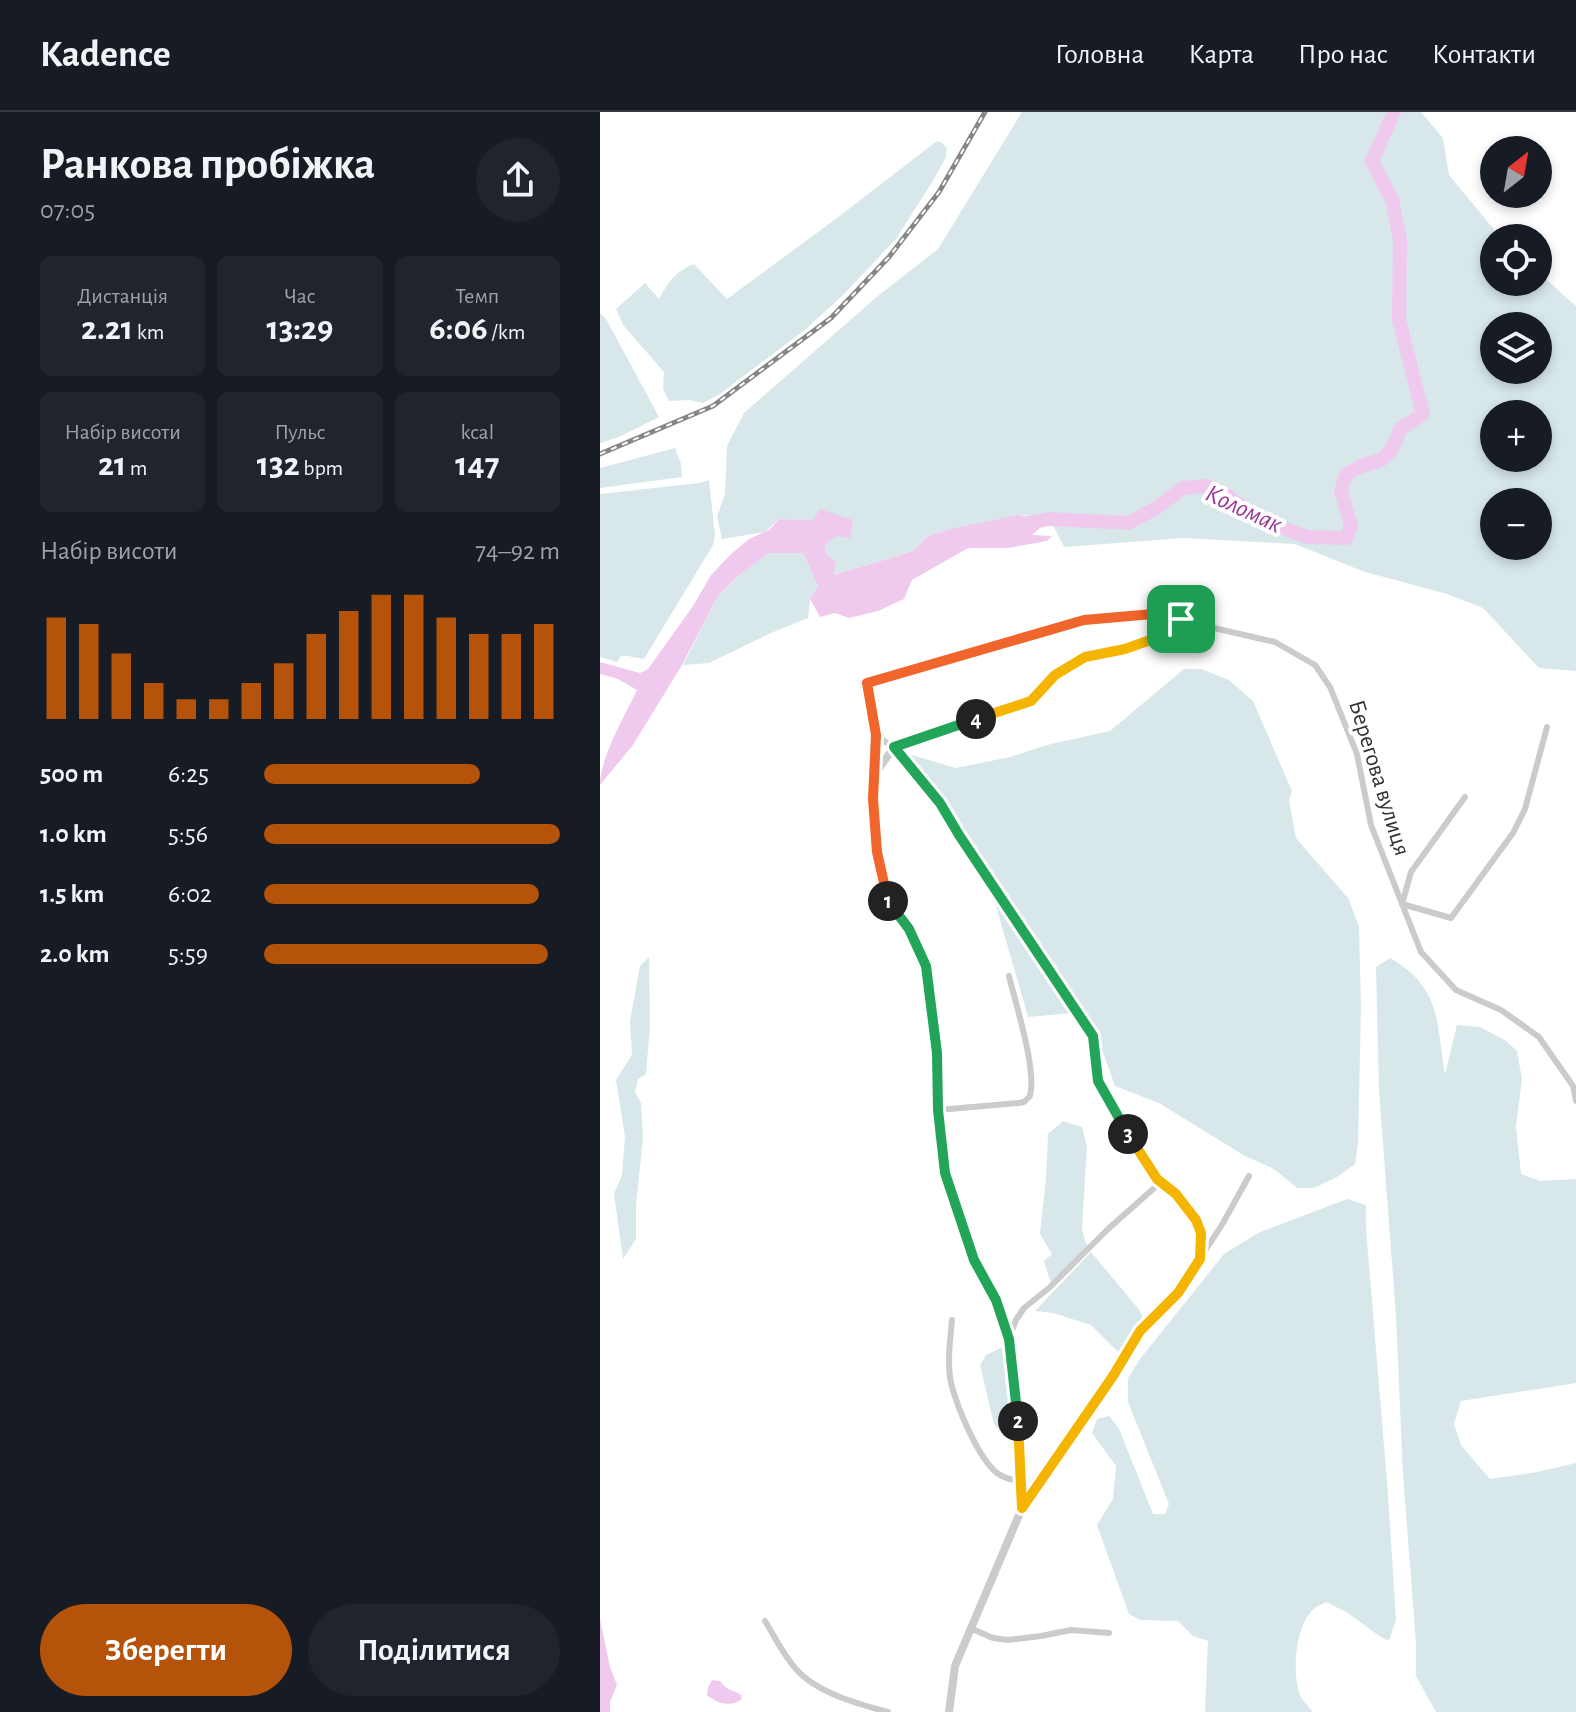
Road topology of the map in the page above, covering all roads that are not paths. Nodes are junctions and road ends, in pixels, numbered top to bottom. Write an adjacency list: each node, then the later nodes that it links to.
1 (1181, 619): 3 (street, Берегова вулиця); 4 (street); 7 (street, Берегова вулиця)
2 (1547, 727): 7 (street)
3 (876, 735): 4 (street); 5 (street)
4 (894, 747): 5 (street); 12 (street)
5 (875, 774): 10 (street)
6 (1465, 797): 7 (street)
7 (1402, 904): 9 (street, Берегова вулиця)
8 (1009, 976): 10 (street)
9 (1576, 1101)
10 (938, 1110): 15 (street)
11 (1249, 1176): 13 (street)
12 (1161, 1182): 13 (street); 15 (street)
13 (1200, 1259): 17 (street)
14 (952, 1320): 16 (street)
15 (1009, 1338): 16 (street)
16 (1020, 1481): 17 (street)
17 (1022, 1508): 19 (street)
18 (765, 1621): 21 (street)
19 (970, 1628): 20 (street); 24 (street)
20 (1109, 1633)
21 (853, 1703): 22 (street); 23 (street)
22 (848, 1712)
23 (888, 1712)
24 (949, 1712)

